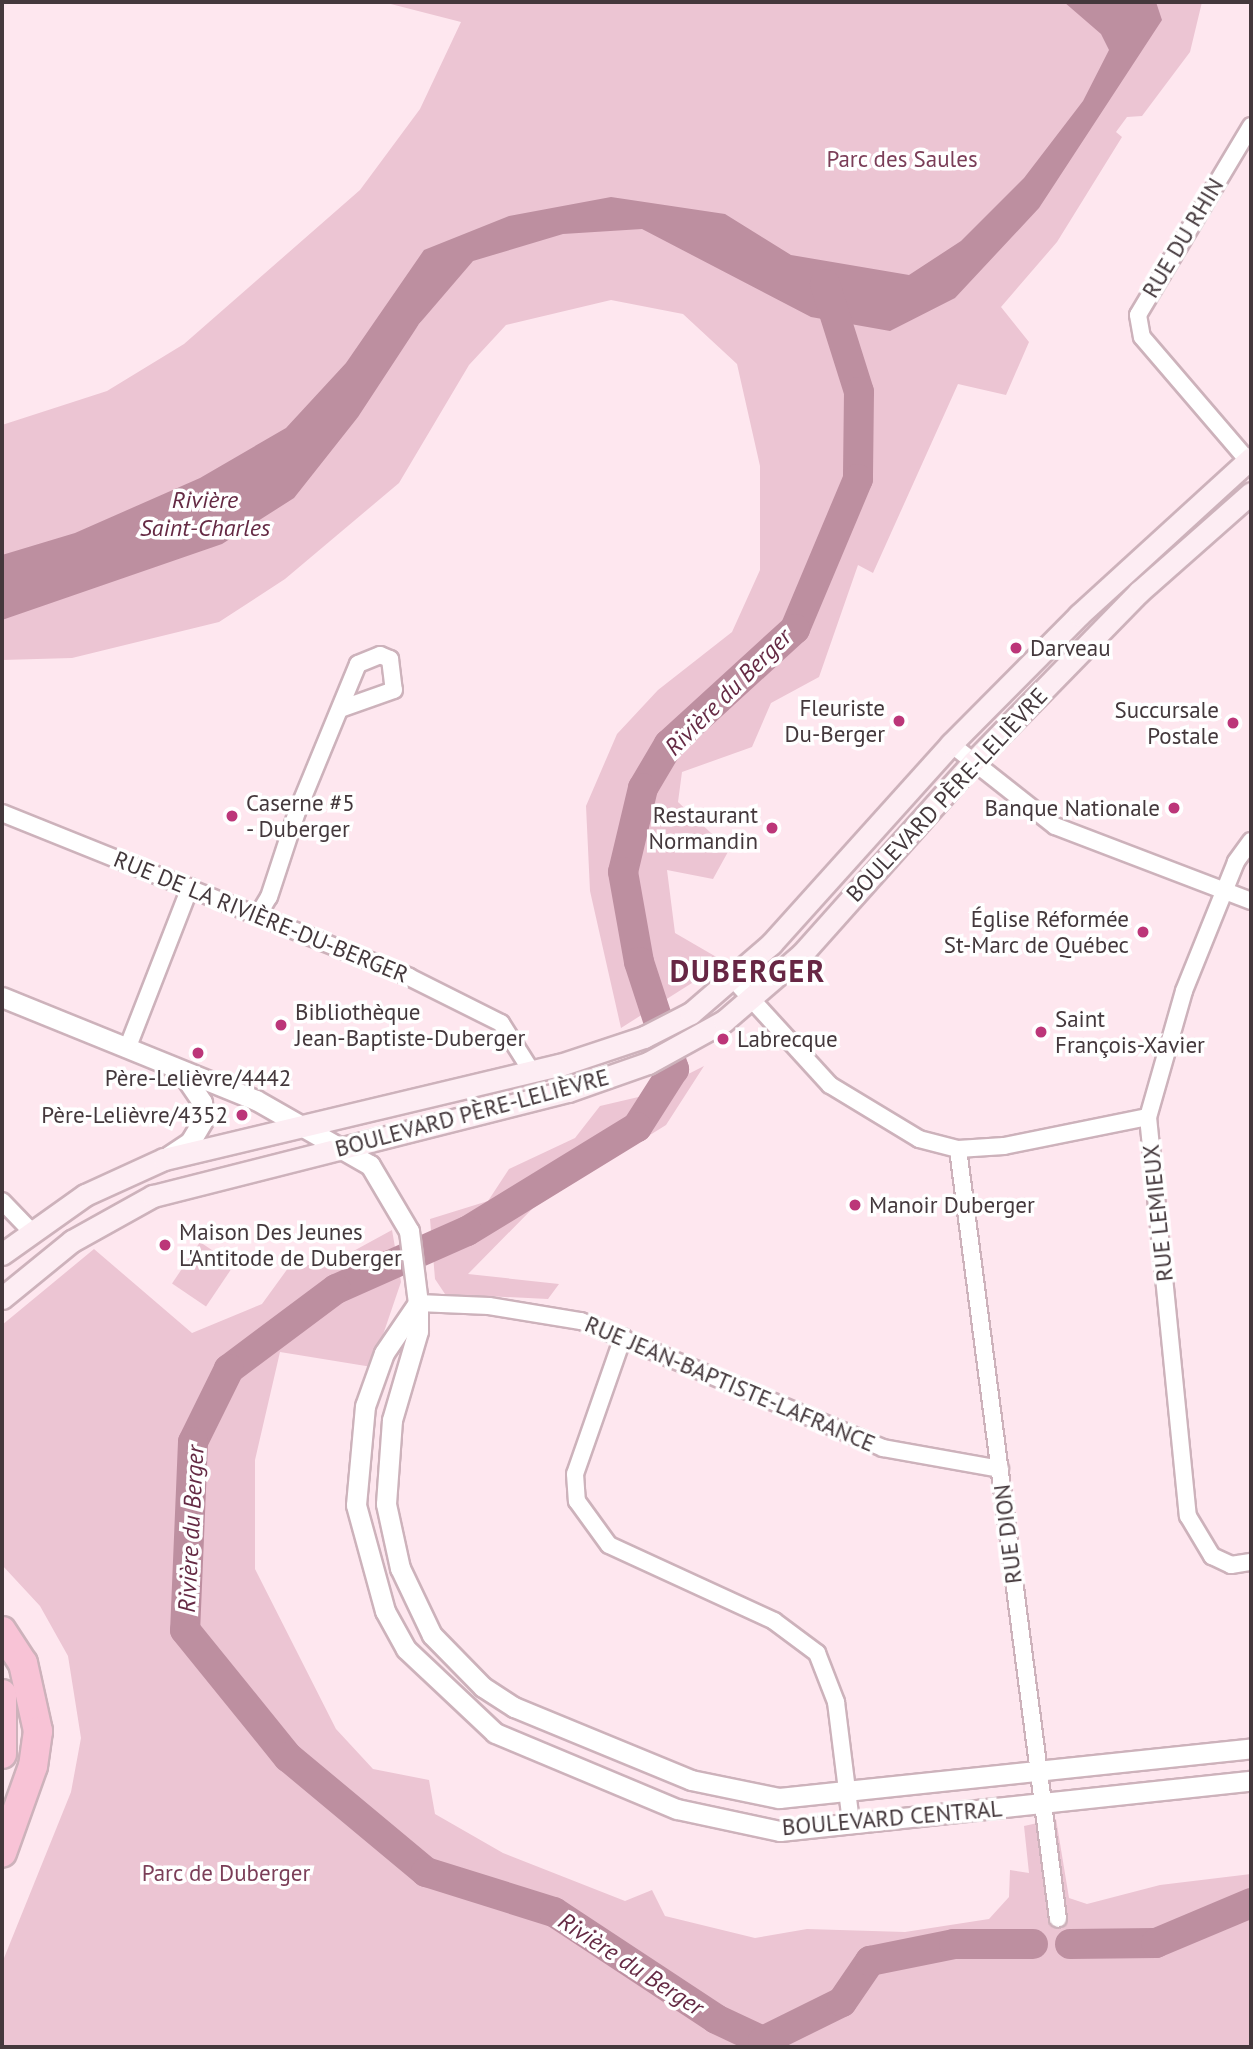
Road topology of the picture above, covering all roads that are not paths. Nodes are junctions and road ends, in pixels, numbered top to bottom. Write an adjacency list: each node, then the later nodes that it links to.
1 (1251, 126): 2 (street, RUE DU RHIN)
2 (1250, 461): 5 (main road, BOULEVARD PÈRE-LELIÈVRE)
3 (1251, 494): 6 (main road, BOULEVARD PÈRE-LELIÈVRE)
4 (340, 709): 12 (street)
5 (951, 744): 6 (street); 13 (main road, BOULEVARD PÈRE-LELIÈVRE)
6 (973, 762): 10 (street); 15 (main road, BOULEVARD PÈRE-LELIÈVRE)
7 (2, 813): 9 (street, RUE DE LA RIVIÈRE-DU-BERGER)
8 (1251, 841): 10 (street, RUE LEMIEUX)
9 (190, 887): 12 (street, RUE DE LA RIVIÈRE-DU-BERGER); 16 (street)
10 (1226, 891): 11 (street); 19 (street, RUE LEMIEUX)
11 (1251, 901)
12 (258, 915): 18 (street, RUE DE LA RIVIÈRE-DU-BERGER)
13 (734, 980): 15 (street); 18 (main road, BOULEVARD PÈRE-LELIÈVRE)
14 (2, 997): 16 (street, BOULEVARD CENTRAL)
15 (751, 1001): 21 (main road, BOULEVARD PÈRE-LELIÈVRE); 22 (street)
16 (127, 1049): 17 (street, BOULEVARD CENTRAL)
17 (181, 1071): 20 (street, BOULEVARD CENTRAL); 23 (street)
18 (532, 1072): 20 (main road, BOULEVARD PÈRE-LELIÈVRE)
19 (1148, 1117): 22 (street); 31 (street, RUE LEMIEUX)
20 (305, 1125): 21 (street, BOULEVARD CENTRAL); 23 (main road, BOULEVARD PÈRE-LELIÈVRE)
21 (347, 1146): 27 (main road, BOULEVARD PÈRE-LELIÈVRE); 28 (street, BOULEVARD CENTRAL)
22 (958, 1149): 30 (street, RUE DION)
23 (164, 1159): 25 (main road, BOULEVARD PÈRE-LELIÈVRE)
24 (2, 1201): 25 (street)
25 (31, 1231): 26 (main road, BOULEVARD PÈRE-LELIÈVRE)
26 (2, 1254)
27 (2, 1298)
28 (418, 1303): 29 (street, RUE JEAN-BAPTISTE-LAFRANCE); 38 (street, BOULEVARD CENTRAL); 40 (street, BOULEVARD CENTRAL)
29 (624, 1337): 30 (street, RUE JEAN-BAPTISTE-LAFRANCE); 38 (street)
30 (1000, 1469): 36 (street, RUE DION)
31 (1251, 1562)
32 (2, 1631): 41 (highway)
33 (2, 1694): 35 (highway)
34 (1251, 1748): 36 (street, BOULEVARD CENTRAL)
35 (2, 1754)
36 (1036, 1772): 38 (street, BOULEVARD CENTRAL); 39 (street, RUE DION)
37 (1251, 1781): 39 (street, BOULEVARD CENTRAL)
38 (847, 1793): 40 (street)
39 (1038, 1804): 40 (street, BOULEVARD CENTRAL); 42 (street, RUE DION)
40 (851, 1823)
41 (2, 1853)
42 (1058, 1919)

